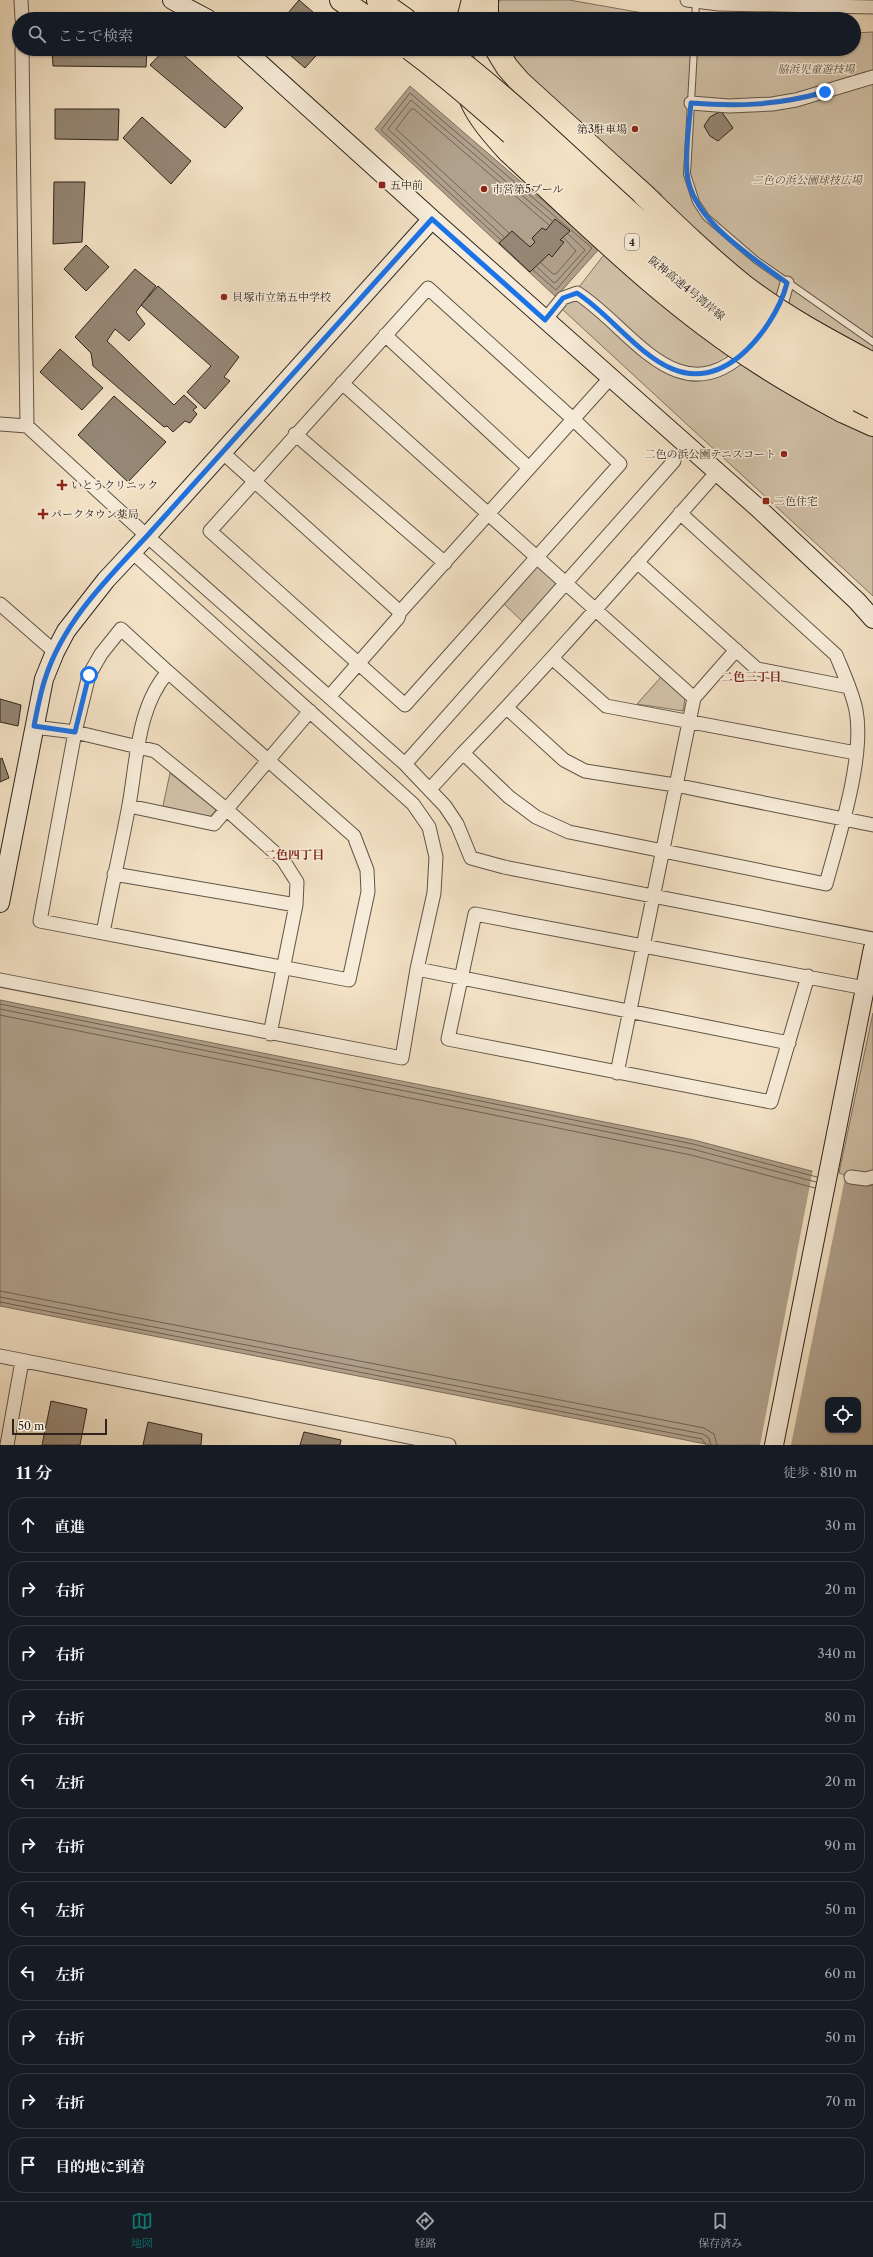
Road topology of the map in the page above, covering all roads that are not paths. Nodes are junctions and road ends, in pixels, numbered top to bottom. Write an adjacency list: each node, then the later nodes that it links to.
1 (21, 0): 9 (street)
2 (172, 0): 10 (street)
3 (341, 0): 11 (highway)
4 (378, 0): 12 (highway)
5 (473, 0): 13 (highway)
6 (487, 0): 14 (highway)
7 (692, 1): 8 (street); 15 (lane)
8 (873, 7)
9 (22, 12)
10 (195, 12)
11 (359, 12)
12 (395, 12)
13 (470, 12)
14 (487, 12)
15 (694, 12)
16 (22, 56): 38 (street)
17 (252, 56): 25 (street)
18 (419, 56): 34 (highway, 阪神高速4号湾岸線 / 4, bridge)
19 (453, 56): 33 (highway, 阪神高速4号湾岸線 / 4, bridge)
20 (462, 56): 37 (highway, bridge)
21 (500, 56): 30 (highway, bridge)
22 (694, 56): 24 (lane)
23 (873, 77): 24 (street)
24 (691, 103): 26 (lane)
25 (432, 219): 27 (street); 40 (street)
26 (787, 283): 27 (street); 29 (lane)
27 (545, 320): 31 (street)
28 (385, 335): 32 (street); 35 (street); 42 (street)
29 (873, 342)
30 (873, 364)
31 (611, 378): 35 (street); 43 (street)
32 (342, 383): 39 (street); 46 (street)
33 (873, 386)
34 (873, 408)
35 (573, 419): 42 (street); 49 (street)
36 (0, 424): 38 (street)
37 (873, 425)
38 (26, 426): 47 (street)
39 (295, 434): 44 (street); 51 (street)
40 (222, 452): 44 (street); 47 (street)
41 (674, 461): 52 (street)
42 (529, 468): 46 (street)
43 (717, 472): 45 (street); 56 (street)
44 (253, 481): 55 (street); 60 (street)
45 (680, 513): 50 (street); 62 (street)
46 (488, 514): 49 (street); 51 (street)
47 (147, 536): 48 (street); 63 (street)
48 (132, 552): 58 (street); 66 (street)
49 (536, 557): 52 (street); 60 (street)
50 (637, 562): 54 (street); 57 (street)
51 (445, 563): 55 (street)
52 (566, 583): 54 (street); 74 (street)
53 (0, 604): 58 (street)
54 (595, 609): 59 (street); 64 (street)
55 (400, 612): 60 (street)
56 (873, 619)
57 (736, 650): 62 (street); 64 (street)
58 (55, 652): 68 (street)
59 (552, 658): 65 (street); 67 (street)
60 (358, 663): 63 (street)
61 (168, 672): 69 (street); 70 (street); 73 (street)
62 (849, 687): 72 (street)
63 (328, 696): 74 (street)
64 (694, 698): 67 (street)
65 (507, 708): 71 (street); 75 (street)
66 (310, 711): 73 (street); 91 (street)
67 (689, 721): 72 (street); 75 (street)
68 (34, 726): 69 (street); 84 (street)
69 (75, 732): 70 (street); 86 (street)
70 (139, 746): 77 (street); 78 (street)
71 (463, 753): 76 (street); 81 (street)
72 (856, 753): 79 (street)
73 (268, 762): 78 (street); 90 (street)
74 (405, 764): 76 (street)
75 (675, 785): 79 (street); 81 (street)
76 (430, 790): 83 (street)
77 (129, 806): 78 (street); 82 (street)
78 (226, 809): 85 (street)
79 (843, 818): 80 (street); 81 (street)
80 (873, 825)
81 (663, 850): 83 (street)
82 (114, 874): 85 (street); 86 (street)
83 (654, 896): 87 (street); 88 (street)
84 (0, 903)
85 (296, 905): 90 (street)
86 (103, 933): 90 (street)
87 (873, 938)
88 (644, 945): 92 (street); 93 (street); 96 (street)
89 (873, 948): 95 (street)
90 (283, 969): 97 (street)
91 (417, 969): 93 (street); 97 (street)
92 (808, 976): 95 (street); 98 (street)
93 (461, 978): 96 (street); 99 (street)
94 (0, 980): 97 (street)
95 (864, 988): 106 (street)
96 (628, 1011): 98 (street); 99 (street)
97 (270, 1034)
98 (789, 1044): 99 (street)
99 (617, 1073)
100 (851, 1177): 101 (street)
101 (873, 1177)
102 (0, 1356): 103 (street)
103 (22, 1361): 104 (street); 105 (street)
104 (7, 1445)
105 (449, 1445)
106 (774, 1445)

